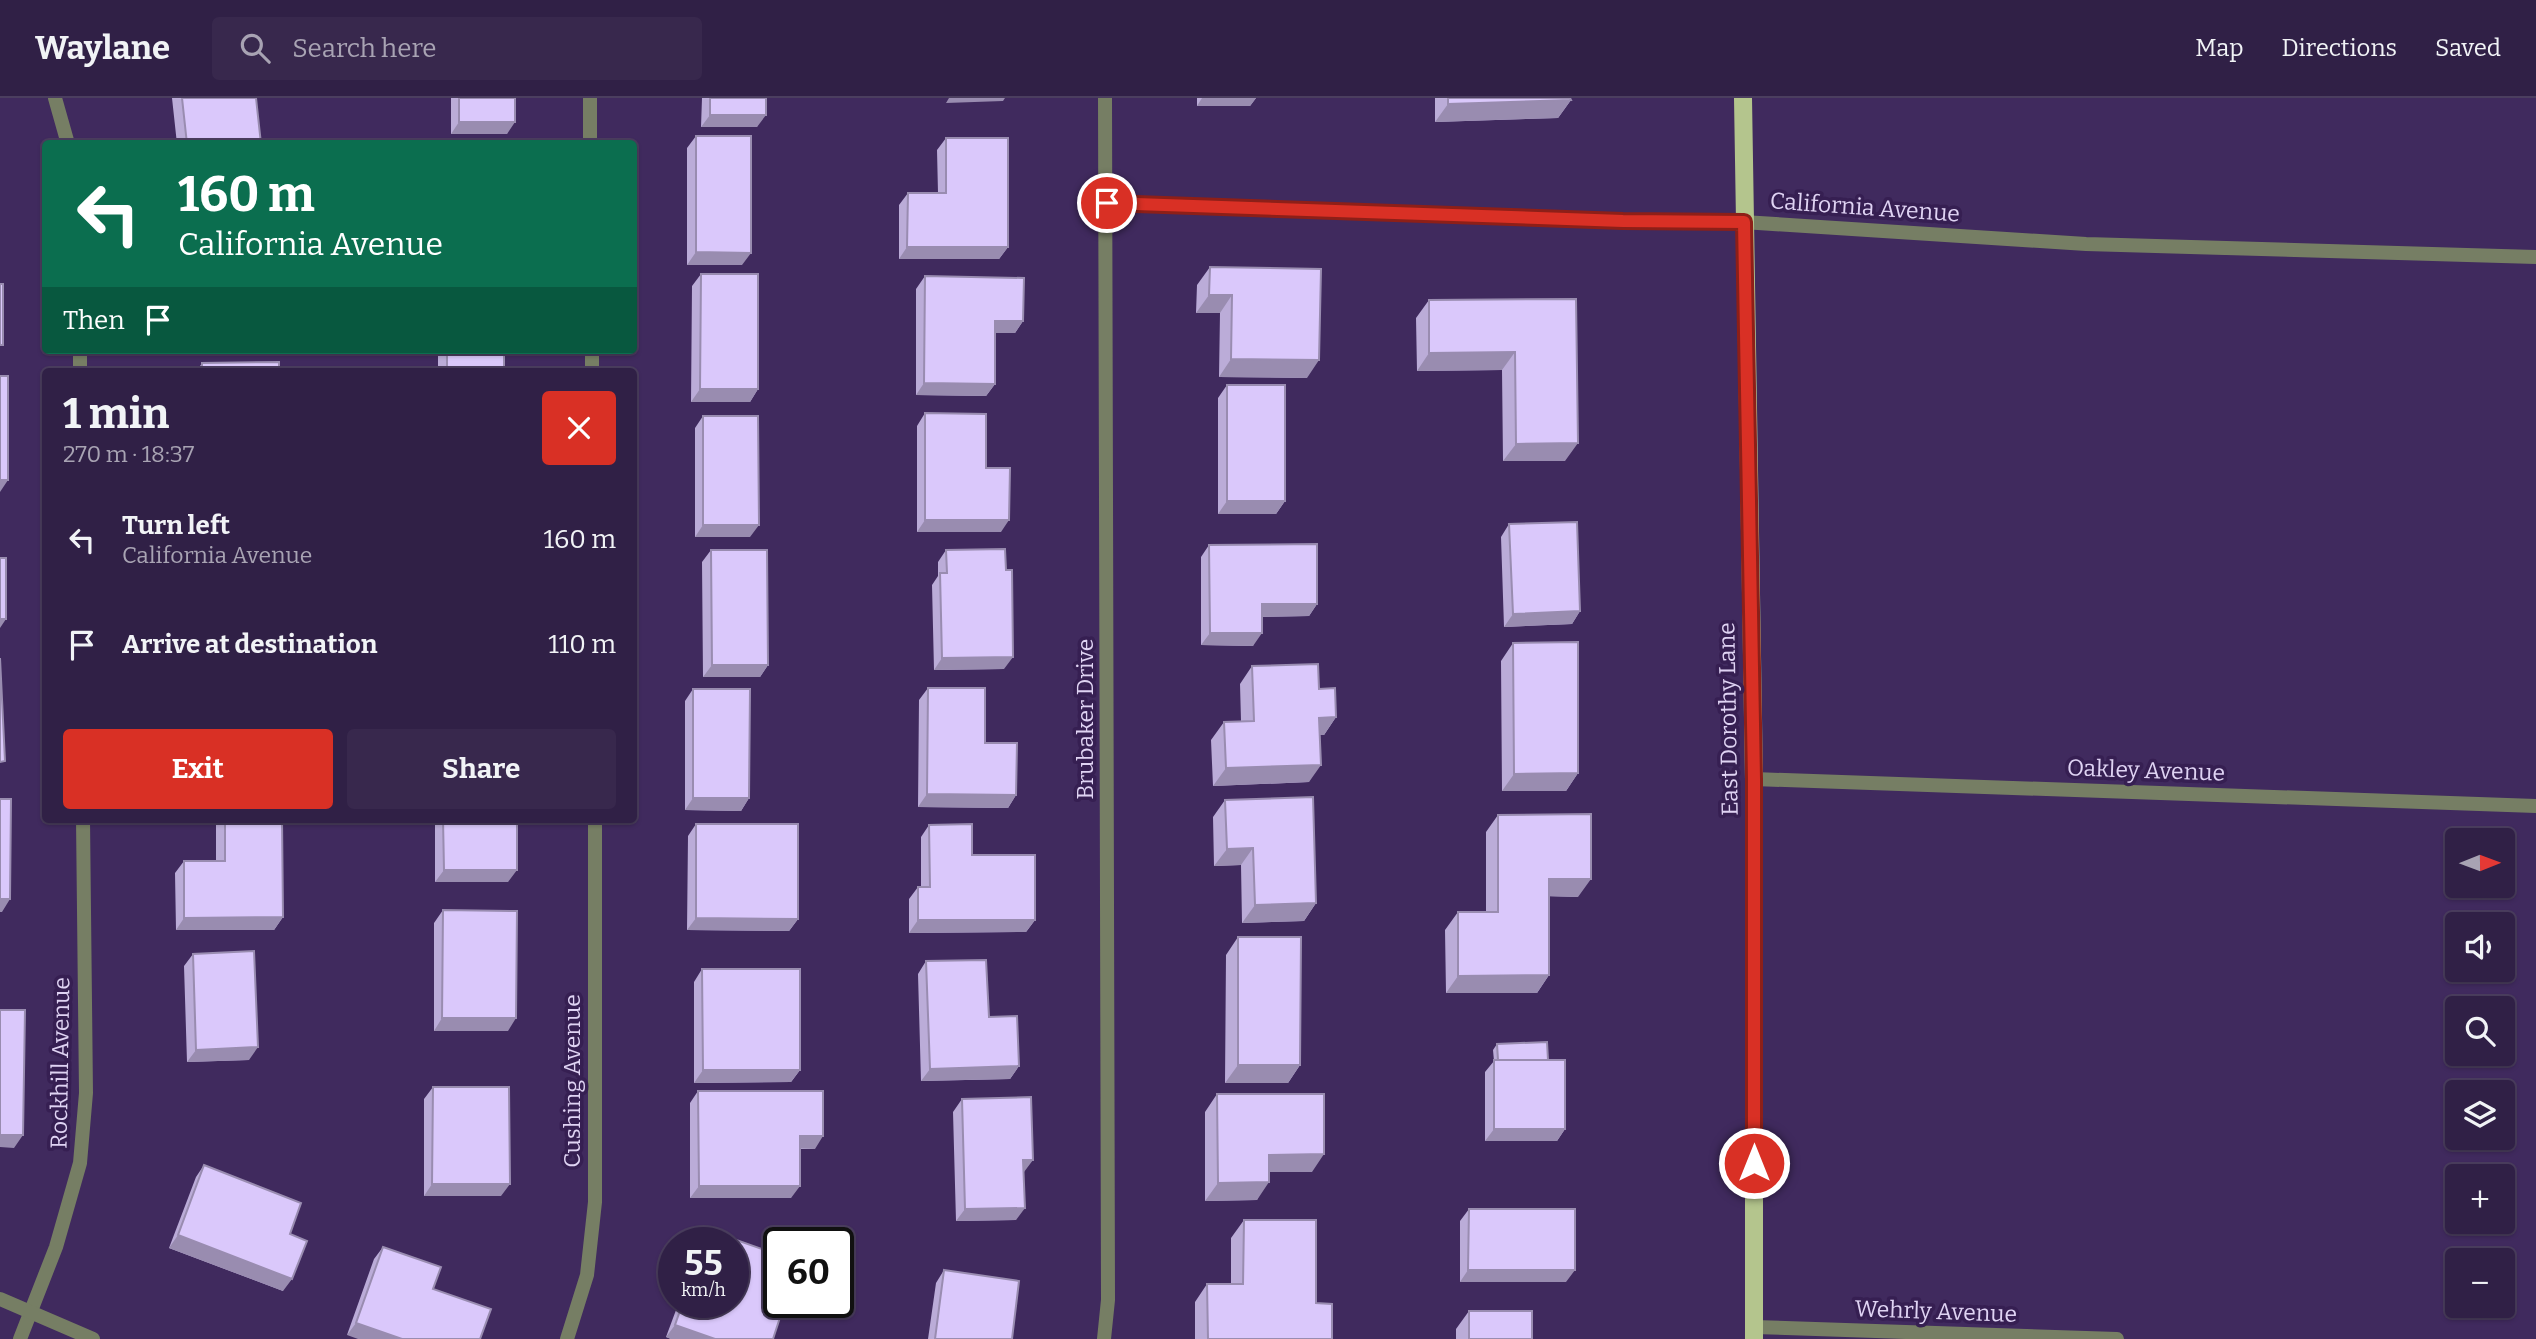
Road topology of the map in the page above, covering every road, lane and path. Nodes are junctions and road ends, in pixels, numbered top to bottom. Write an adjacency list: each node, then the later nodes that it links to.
1 (55, 98): 5 (street)
2 (590, 98): 6 (street)
3 (1105, 98): 7 (street, Brubaker Drive)
4 (1743, 98): 8 (main road, East Dorothy Lane)
5 (67, 140)
6 (590, 140)
7 (1107, 203): 8 (street, California Avenue); 20 (street, Brubaker Drive)
8 (1744, 222): 9 (street, California Avenue); 10 (main road, East Dorothy Lane)
9 (2536, 257)
10 (1754, 779): 11 (street, Oakley Avenue); 16 (main road, East Dorothy Lane)
11 (2536, 806)
12 (83, 823): 15 (street, Rockhill Avenue)
13 (595, 823): 19 (street, Cushing Avenue)
14 (0, 1299): 15 (street)
15 (31, 1312): 17 (street, Rockhill Avenue); 18 (street)
16 (1754, 1333): 21 (street, Wehrly Avenue)
17 (20, 1339)
18 (93, 1339)
19 (567, 1339)
20 (1104, 1339)
21 (2117, 1339)

